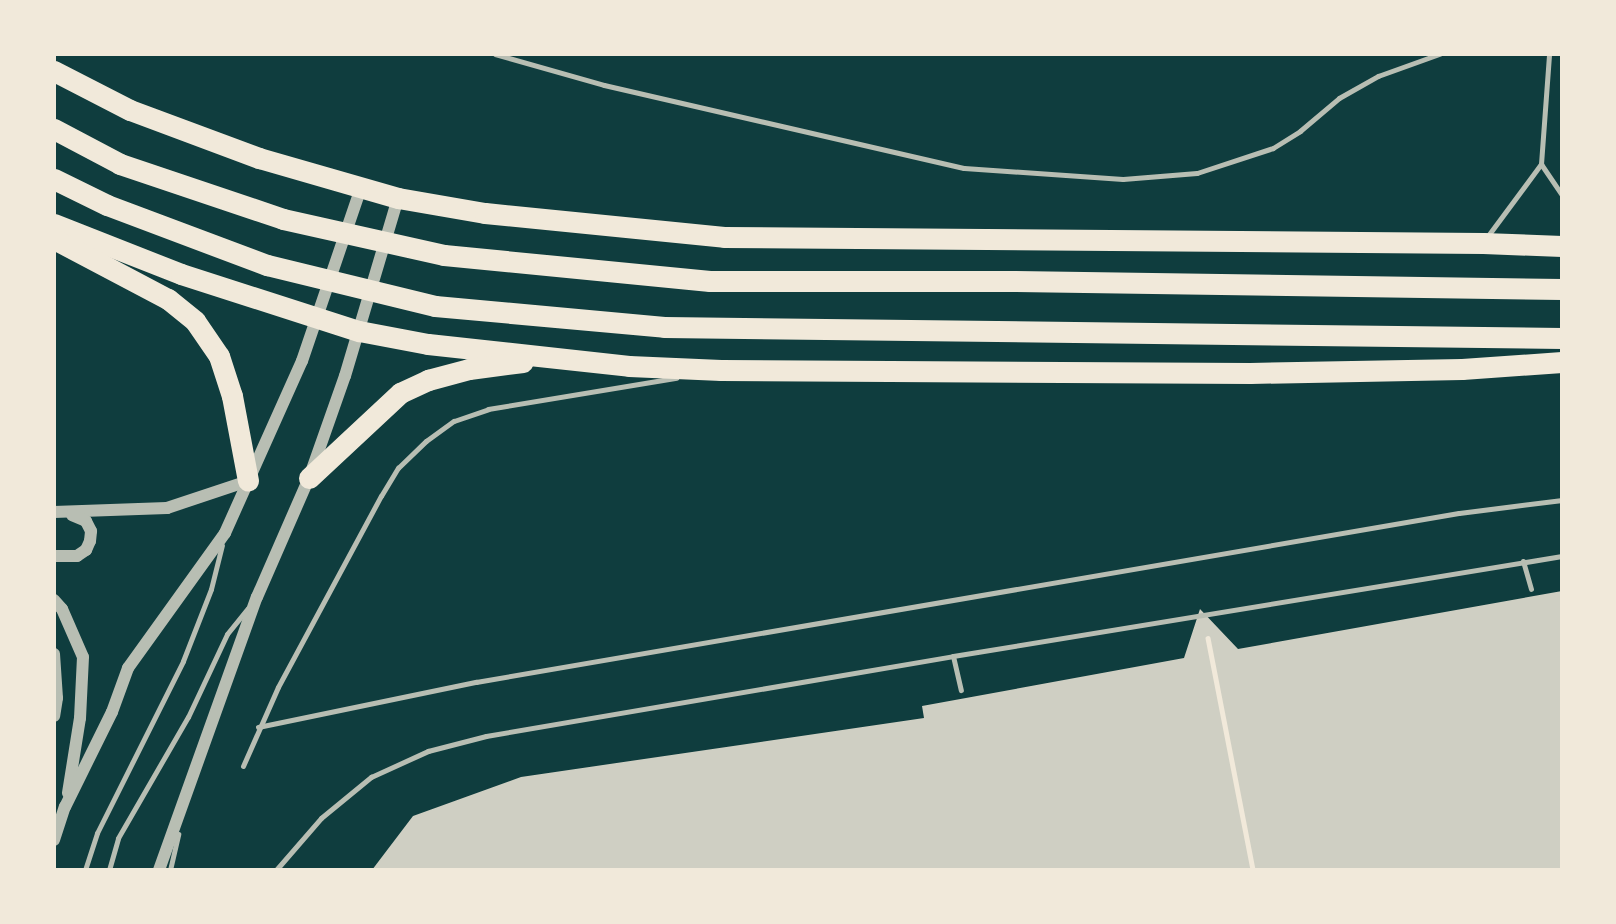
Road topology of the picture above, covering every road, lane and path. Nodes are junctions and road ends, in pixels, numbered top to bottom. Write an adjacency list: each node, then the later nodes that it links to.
1 (495, 54): 2 (lane)
2 (1439, 54)
3 (1549, 54): 6 (lane)
4 (54, 71): 8 (highway)
5 (54, 129): 15 (highway)
6 (1541, 164): 9 (lane); 13 (lane)
7 (54, 179): 18 (highway)
8 (361, 188): 10 (highway); 16 (street)
9 (1562, 195)
10 (398, 198): 13 (highway); 17 (street)
11 (54, 224): 16 (highway)
12 (54, 239): 23 (highway)
13 (1483, 243): 14 (highway)
14 (1562, 246)
15 (1562, 289)
16 (318, 319): 17 (highway); 23 (street)
17 (359, 331): 19 (highway); 22 (street)
18 (1562, 338)
19 (549, 357): 21 (highway); 22 (highway)
20 (1562, 362): 21 (highway)
21 (721, 370): 39 (lane)
22 (309, 478): 32 (street)
23 (248, 481): 26 (street); 27 (street)
24 (1562, 500): 39 (lane)
25 (54, 512): 26 (street)
26 (68, 514): 28 (street)
27 (225, 533): 42 (street); 44 (lane)
28 (54, 556)
29 (1562, 556): 30 (lane)
30 (1523, 561): 31 (lane); 36 (lane)
31 (1531, 589)
32 (257, 597): 41 (street); 45 (lane)
33 (54, 600): 42 (street)
34 (1208, 638): 49 (path)
35 (54, 654): 38 (street)
36 (953, 656): 37 (lane); 48 (lane)
37 (961, 690)
38 (54, 716)
39 (258, 727): 40 (lane)
40 (243, 766)
41 (186, 797): 46 (street); 47 (lane)
42 (65, 807): 43 (street)
43 (54, 841)
44 (85, 870)
45 (108, 870)
46 (159, 870)
47 (170, 870)
48 (275, 870)
49 (1253, 870)

